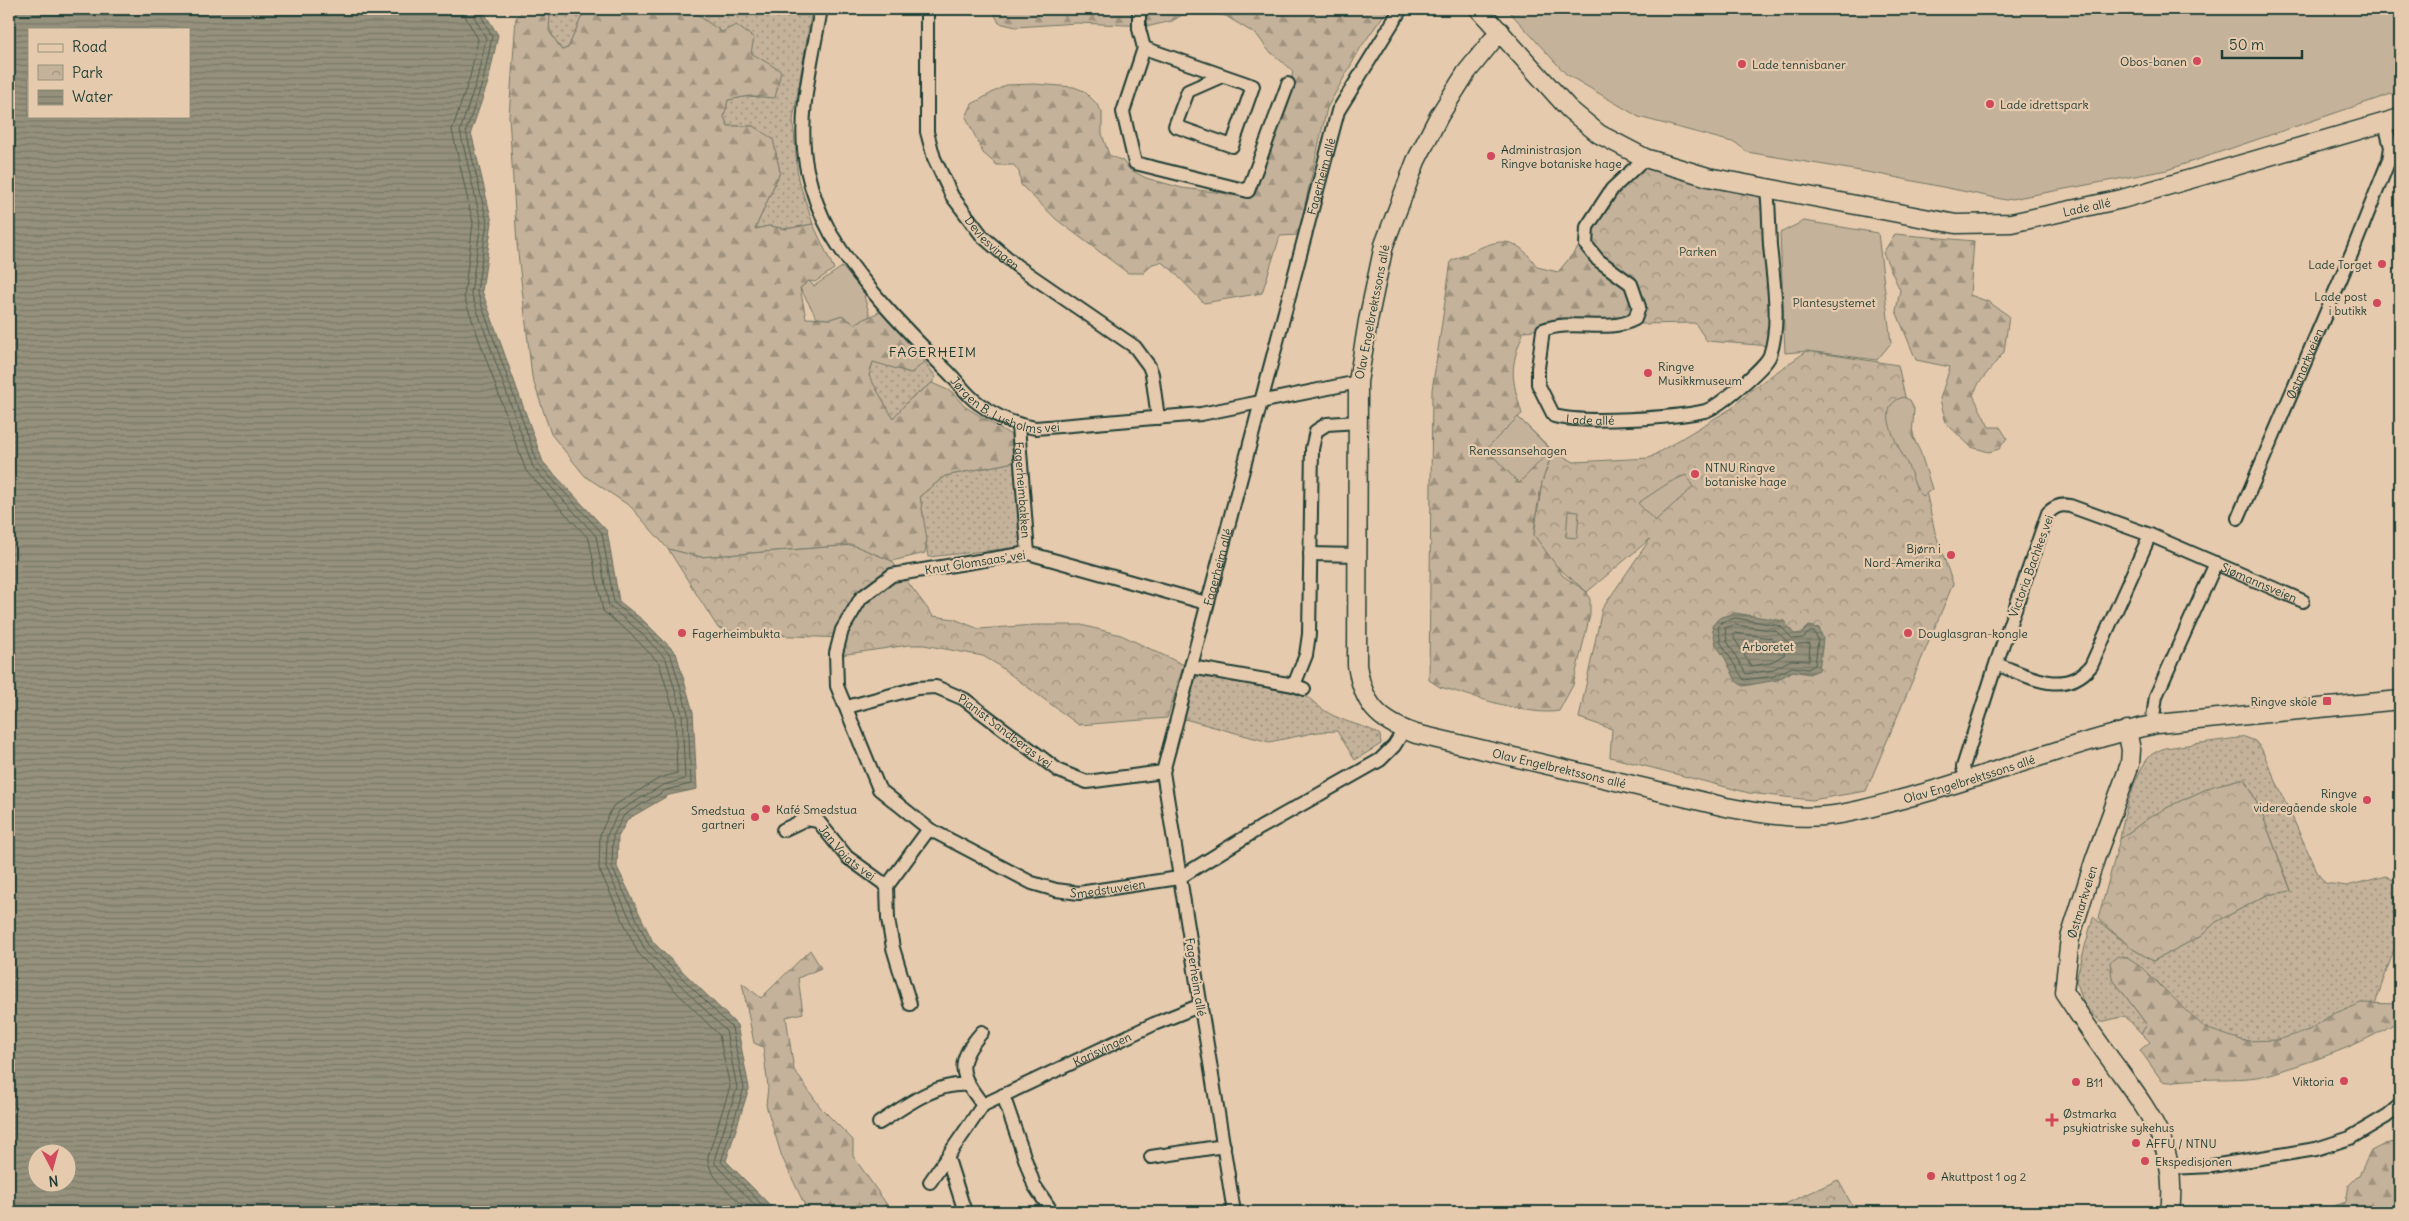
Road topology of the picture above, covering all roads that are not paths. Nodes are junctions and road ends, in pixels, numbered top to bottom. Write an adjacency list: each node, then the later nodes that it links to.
1 (821, 9): 19 (street, Jørgen B. Lysholms vei)
2 (927, 9): 17 (street, Devlesvingen)
3 (1139, 9): 8 (street)
4 (1400, 9): 16 (street, Fagerheim allé)
5 (1479, 9): 6 (street, Lade allé)
6 (1500, 31): 7 (street, Lade allé); 9 (street, Olav Engelbrektssons allé)
7 (1512, 45): 9 (street, Olav Engelbrektssons allé); 13 (street, Lade allé)
8 (1144, 48): 10 (street); 11 (street)
9 (1466, 73): 15 (street, Olav Engelbrektssons allé)
10 (1222, 76): 10 (street)
11 (1288, 84)
12 (2393, 121): 14 (street, Lade allé); 20 (street, Østmarkveien)
13 (1645, 158): 14 (street, Lade allé); 14 (street, Lade allé)
14 (1767, 188)
15 (1358, 382): 16 (street, Jørgen B. Lysholms vei); 18 (street, Olav Engelbrektssons allé)
16 (1259, 403): 17 (street, Jørgen B. Lysholms vei); 27 (street, Fagerheim allé)
17 (1158, 418): 19 (street, Jørgen B. Lysholms vei)
18 (1358, 422): 23 (street); 24 (street, Olav Engelbrektssons allé)
19 (1018, 426): 22 (street, Fagerheimbakken)
20 (2238, 518)
21 (2150, 535): 25 (street, Victoria Bachkes vei); 28 (street); 28 (street, Victoria Bachkes vei)
22 (1028, 553): 27 (street, Knut Glomsaas' vei); 31 (street, Knut Glomsaas' vei)
23 (1310, 554): 24 (street); 29 (street)
24 (1357, 555): 33 (street, Olav Engelbrektssons allé)
25 (2216, 564): 26 (street, Sjømannsveien); 32 (street)
26 (2303, 602)
27 (1206, 603): 29 (street, Fagerheim allé)
28 (1996, 664): 36 (street, Victoria Bachkes vei)
29 (1191, 667): 35 (street, Fagerheim allé)
30 (2400, 700): 32 (street, Olav Engelbrektssons allé)
31 (846, 707): 35 (street, Pianist Sandbergs vei); 37 (street, Smedstuveien)
32 (2152, 725): 34 (street, Olav Engelbrektssons allé)
33 (1404, 730): 36 (street, Olav Engelbrektssons allé); 39 (street, Smedstuveien)
34 (2127, 730): 36 (street, Olav Engelbrektssons allé); 52 (street, Østmarkveien)
35 (1163, 772): 39 (street, Fagerheim allé)
36 (1967, 781)
37 (929, 829): 39 (street, Smedstuveien); 40 (street, Jan Voigts vei)
38 (783, 830): 40 (street, Jan Voigts vei)
39 (1179, 878): 42 (street, Fagerheim allé)
40 (888, 886): 41 (street, Jan Voigts vei)
41 (910, 1004)
42 (1201, 1005): 45 (street, Karisvingen); 49 (street, Fagerheim allé)
43 (982, 1032): 44 (street)
44 (967, 1085): 46 (street); 48 (street)
45 (1003, 1095): 46 (street, Karisvingen); 55 (street)
46 (983, 1105): 51 (street)
47 (2400, 1105): 52 (street)
48 (878, 1123)
49 (1224, 1146): 50 (street); 56 (street, Fagerheim allé)
50 (1151, 1157)
51 (948, 1159): 53 (street); 54 (street)
52 (2170, 1168): 57 (street, Østmarkveien)
53 (930, 1182)
54 (965, 1212)
55 (1052, 1212)
56 (1234, 1212)
57 (2170, 1212)

